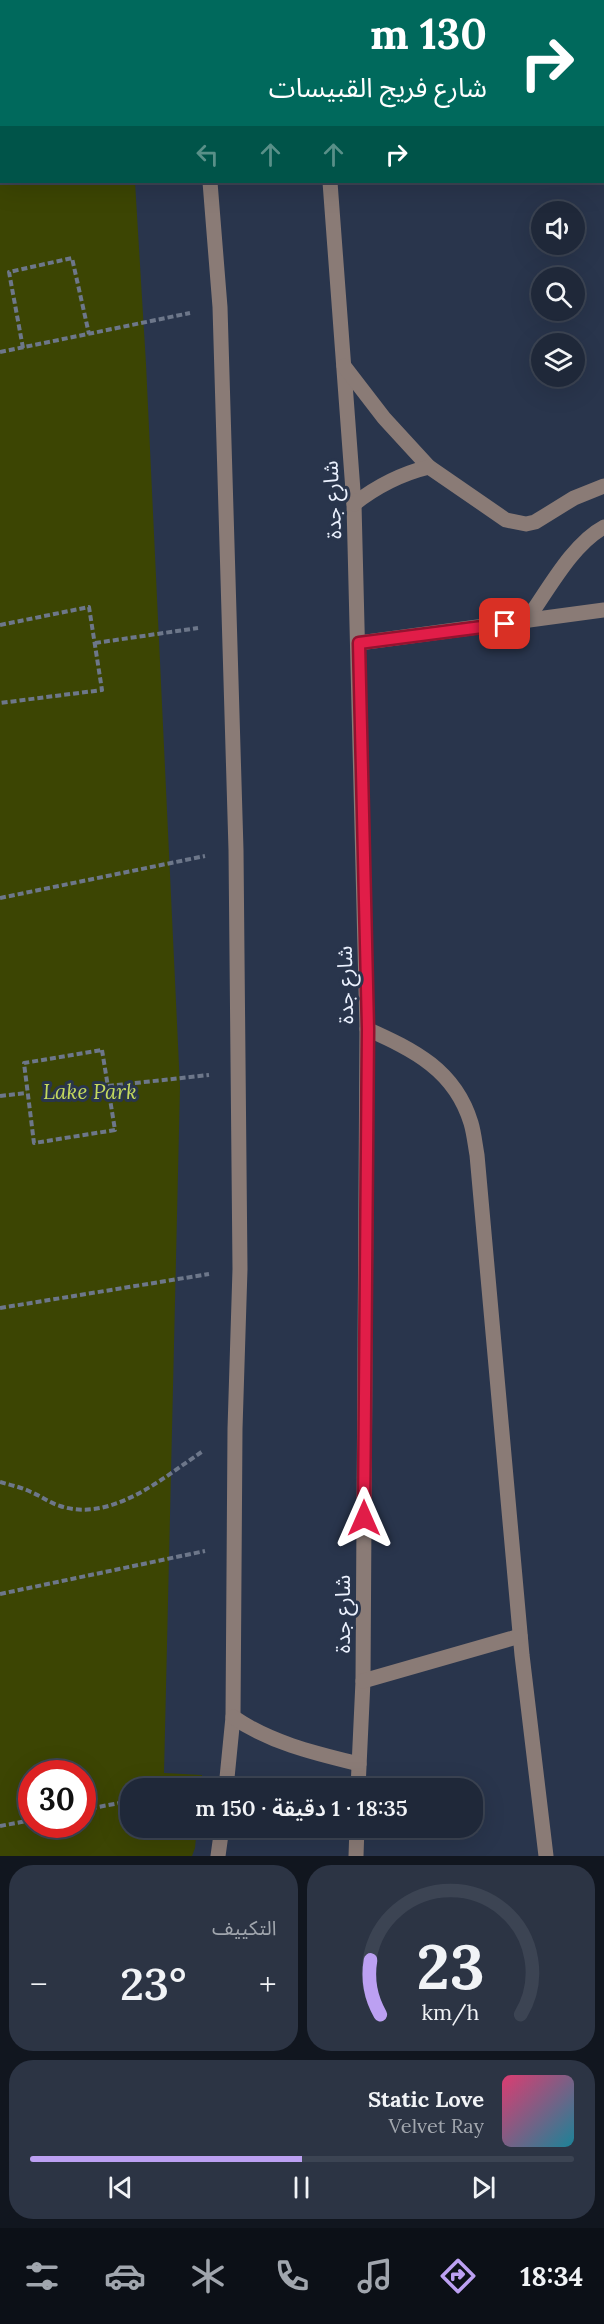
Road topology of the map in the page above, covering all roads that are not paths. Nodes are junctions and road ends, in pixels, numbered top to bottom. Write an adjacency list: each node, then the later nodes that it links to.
1 (210, 183): 14 (street)
2 (330, 183): 3 (street, شارع جدة)
3 (344, 365): 4 (street); 6 (street, شارع جدة)
4 (429, 467): 5 (street); 6 (street)
5 (604, 486)
6 (354, 504): 10 (street, شارع جدة)
7 (604, 527): 9 (street)
8 (604, 610): 9 (street)
9 (526, 621): 10 (street)
10 (359, 643): 11 (street, شارع جدة)
11 (368, 1029): 12 (street); 13 (street, شارع جدة)
12 (520, 1636): 13 (street); 22 (street)
13 (363, 1681): 15 (street, شارع جدة)
14 (233, 1717): 15 (street); 16 (street)
15 (359, 1764): 17 (street, شارع جدة)
16 (227, 1778)
17 (358, 1778)
18 (220, 1838): 20 (street)
19 (357, 1838): 21 (street)
20 (218, 1856)
21 (356, 1856)
22 (546, 1856)

